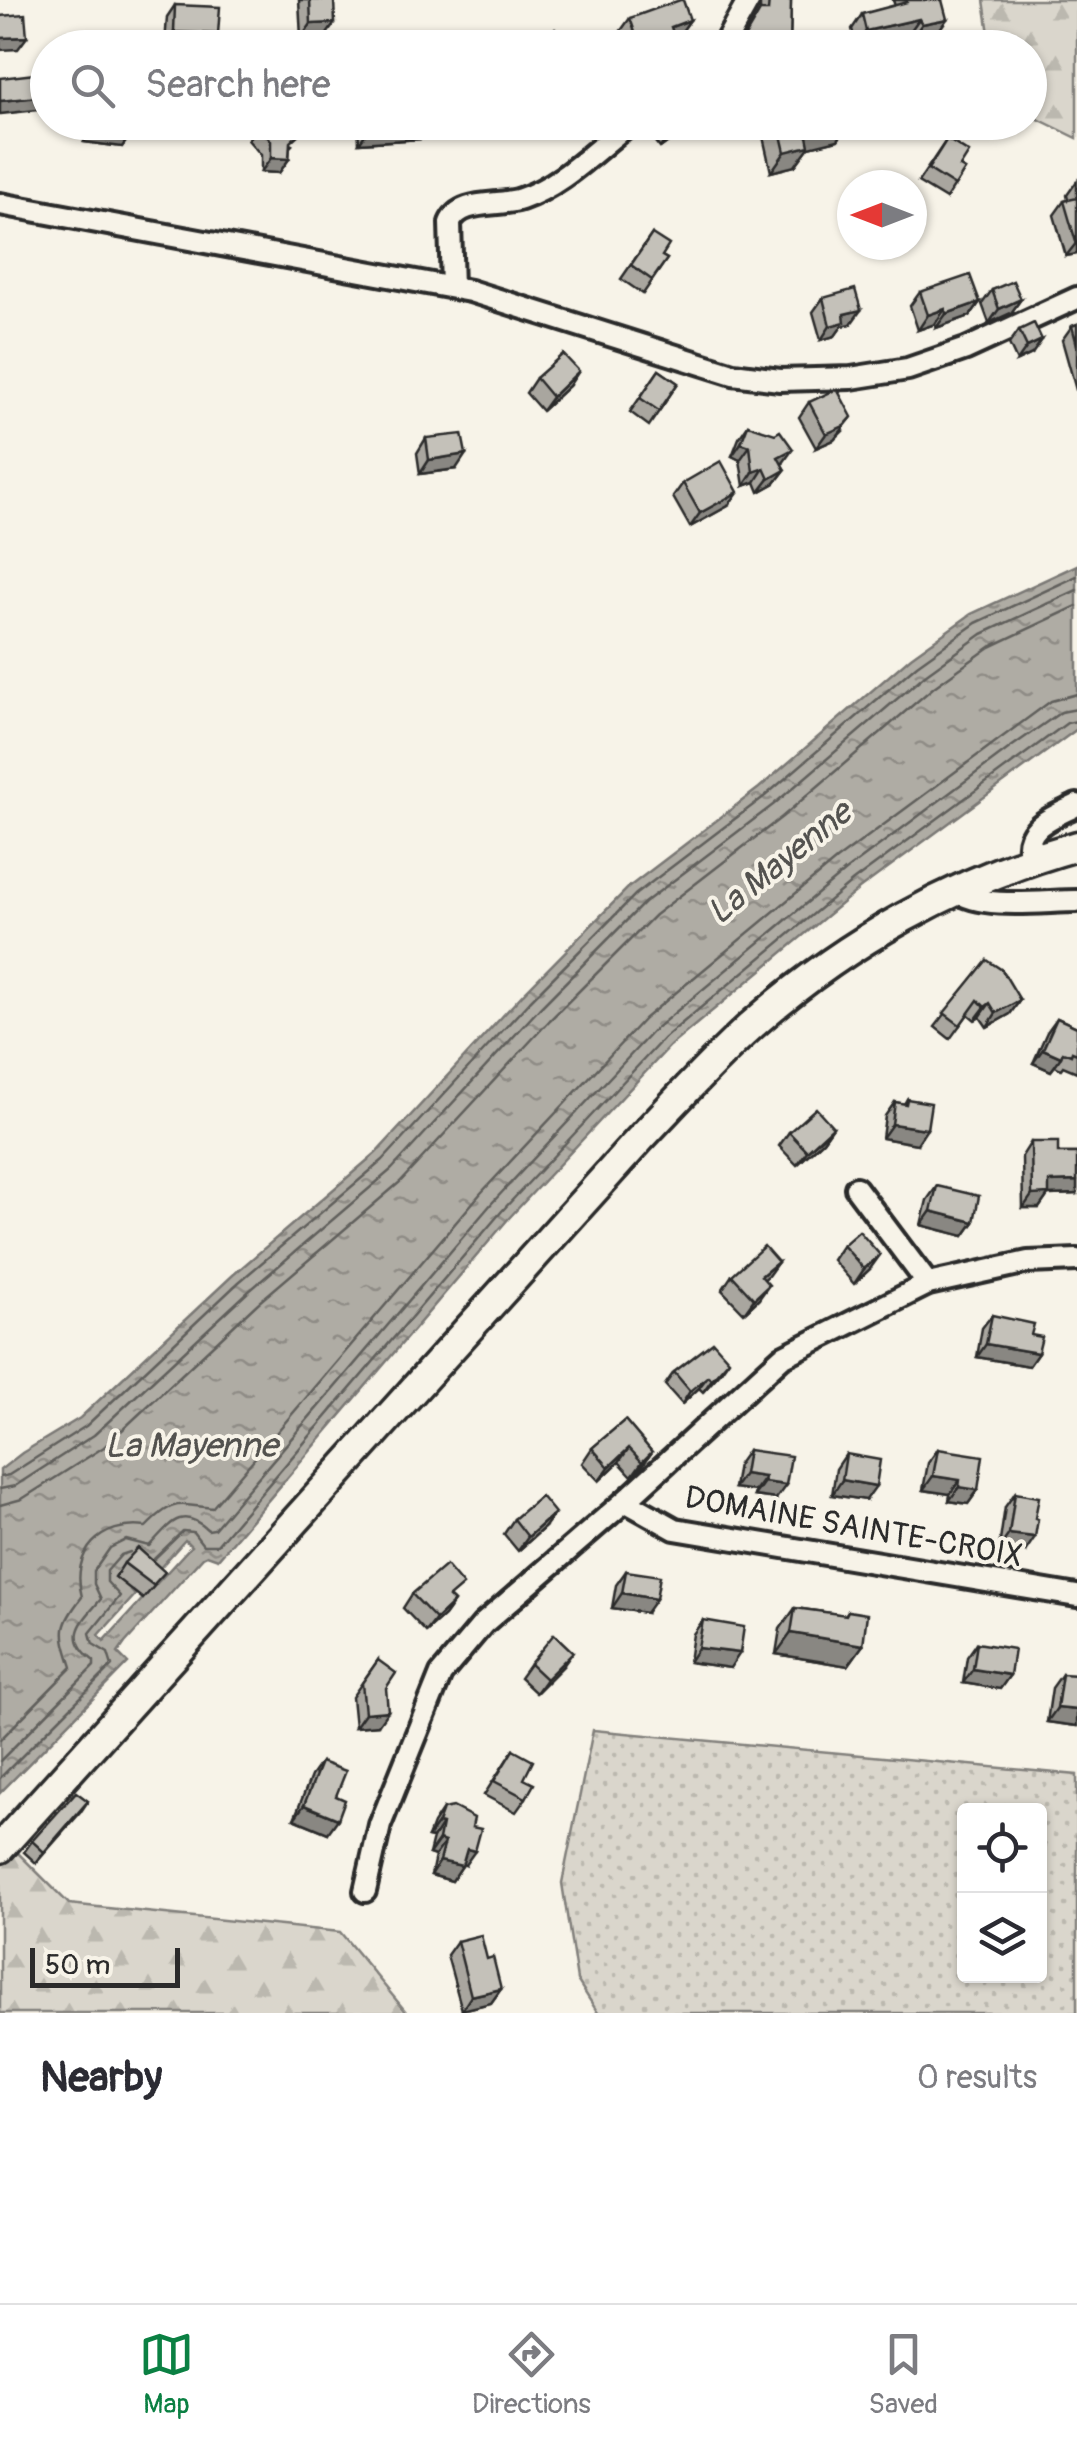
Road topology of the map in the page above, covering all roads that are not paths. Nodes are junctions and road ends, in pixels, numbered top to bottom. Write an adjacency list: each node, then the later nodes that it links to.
1 (749, 0): 2 (street)
2 (732, 30)
3 (610, 140): 5 (street)
4 (0, 204): 5 (street)
5 (452, 287): 6 (street)
6 (1077, 298)
7 (1077, 805): 9 (street)
8 (1077, 846): 9 (main road)
9 (1032, 858): 10 (main road)
10 (956, 891): 11 (street); 17 (main road)
11 (1077, 901)
12 (856, 1188): 14 (street)
13 (1077, 1260): 14 (street, DOMAINE SAINTE-CROIX)
14 (928, 1284): 15 (street, DOMAINE SAINTE-CROIX)
15 (626, 1501): 16 (street, DOMAINE SAINTE-CROIX); 18 (street, DOMAINE SAINTE-CROIX)
16 (1077, 1596)
17 (0, 1848)
18 (365, 1891)

